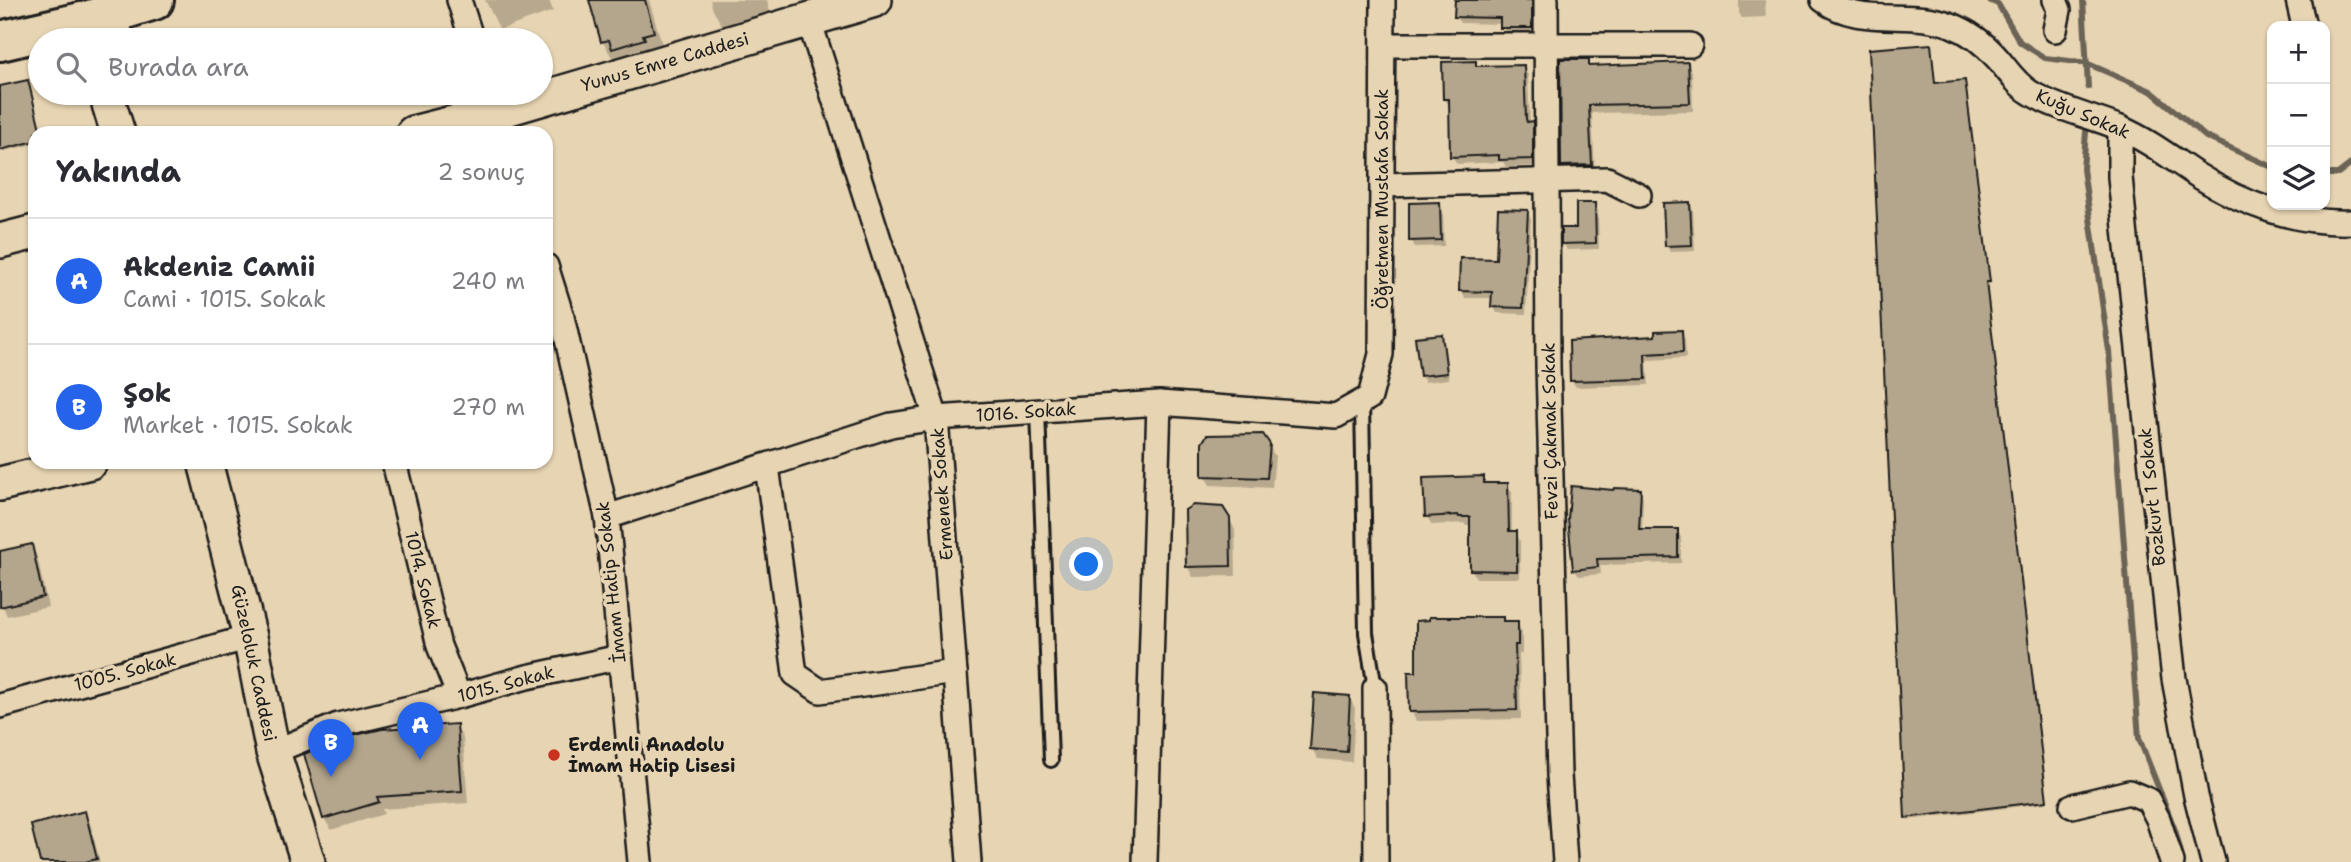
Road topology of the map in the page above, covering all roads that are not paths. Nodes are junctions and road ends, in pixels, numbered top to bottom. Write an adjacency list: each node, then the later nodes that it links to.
1 (154, 0): 9 (highway)
2 (459, 0): 13 (street)
3 (875, 0): 10 (street, Yunus Emre Caddesi)
4 (1383, 0): 17 (street, Öğretmen Mustafa Sokak)
5 (1546, 0): 18 (street, Fevzi Çakmak Sokak)
6 (1823, 0): 24 (street, Kuğu Sokak)
7 (2054, 0): 14 (street)
8 (2298, 0): 11 (street)
9 (115, 18): 12 (highway)
10 (809, 20): 20 (street, Yunus Emre Caddesi); 35 (street, Ermenek Sokak)
11 (2304, 21)
12 (50, 23)
13 (468, 28)
14 (2055, 30)
15 (28, 31): 16 (highway)
16 (0, 41)
17 (1382, 45): 18 (street); 26 (street, Öğretmen Mustafa Sokak)
18 (1547, 45): 19 (street); 25 (street, Fevzi Çakmak Sokak)
19 (1690, 45)
20 (553, 96)
21 (523, 105): 22 (street, Yunus Emre Caddesi)
22 (496, 113): 23 (street, Yunus Emre Caddesi)
23 (442, 126)
24 (2120, 128): 28 (street, Kuğu Sokak); 58 (street, Bozkurt 1 Sokak)
25 (1547, 180): 26 (street); 27 (street); 56 (street, Fevzi Çakmak Sokak)
26 (1382, 185): 32 (street, Öğretmen Mustafa Sokak)
27 (1639, 195)
28 (2351, 222)
29 (28, 234): 30 (street)
30 (0, 242)
31 (554, 320): 41 (street, İmam Hatip Sokak)
32 (1366, 399): 33 (street, 1016. Sokak); 45 (lane)
33 (1159, 403): 34 (street, 1016. Sokak); 54 (street)
34 (1038, 411): 35 (street, 1016. Sokak); 49 (lane)
35 (936, 418): 36 (street, 1016. Sokak); 44 (street, Ermenek Sokak)
36 (767, 466): 41 (street, 1016. Sokak); 44 (street)
37 (61, 469): 40 (street)
38 (207, 469): 42 (street, Güzeloluk Caddesi)
39 (396, 469): 46 (street, 1014. Sokak)
40 (0, 484)
41 (607, 517): 43 (street, İmam Hatip Sokak)
42 (250, 638): 47 (street, 1005. Sokak); 48 (street, Güzeloluk Caddesi)
43 (620, 657): 46 (street, 1015. Sokak); 52 (street, İmam Hatip Sokak)
44 (955, 672): 53 (street, Ermenek Sokak)
45 (1375, 688): 55 (street)
46 (459, 696): 48 (street, 1015. Sokak)
47 (0, 706)
48 (273, 752): 51 (street, Güzeloluk Caddesi)
49 (1051, 760)
50 (2072, 806): 57 (street)
51 (304, 861)
52 (640, 862)
53 (969, 862)
54 (1145, 862)
55 (1376, 862)
56 (1565, 862)
57 (2172, 862)
58 (2213, 862)

